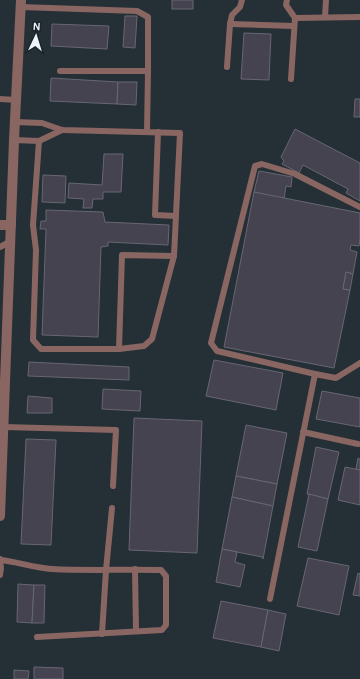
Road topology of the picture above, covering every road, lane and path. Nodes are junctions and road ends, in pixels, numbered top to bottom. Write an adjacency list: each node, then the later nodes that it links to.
1 (242, 0): 8 (lane)
2 (287, 0): 7 (lane)
3 (326, 0): 5 (lane)
4 (21, 4): 12 (lane); 15 (street)
5 (326, 17): 6 (lane); 7 (lane)
6 (360, 17)
7 (295, 18): 9 (lane)
8 (230, 24): 9 (lane); 10 (lane)
9 (294, 26): 13 (lane)
10 (227, 67)
11 (60, 71): 12 (lane)
12 (148, 71): 18 (lane)
13 (292, 79)
14 (0, 99): 15 (lane)
15 (16, 100): 16 (street)
16 (15, 122): 17 (lane); 20 (street)
17 (62, 130): 18 (lane); 21 (lane)
18 (147, 132): 19 (lane)
19 (158, 132): 23 (lane); 23 (lane)
20 (14, 140): 21 (lane); 25 (street)
21 (39, 141): 29 (lane)
22 (360, 207): 31 (lane)
23 (176, 216): 28 (lane)
24 (0, 225): 25 (street)
25 (11, 225): 26 (street)
26 (11, 241): 27 (lane); 32 (street)
27 (0, 246)
28 (174, 256): 29 (lane); 29 (lane)
29 (119, 349)
30 (360, 363): 31 (lane)
31 (314, 374): 33 (lane)
32 (4, 427): 35 (lane); 37 (street)
33 (303, 432): 34 (lane); 42 (lane)
34 (358, 444)
35 (113, 486)
36 (112, 508): 40 (lane)
37 (0, 516)
38 (0, 559): 40 (lane); 41 (lane)
39 (135, 569): 40 (lane); 43 (lane); 43 (lane)
40 (106, 570): 44 (lane)
41 (0, 575)
42 (270, 599)
43 (136, 631): 44 (lane)
44 (102, 634): 45 (lane)
45 (37, 637)

